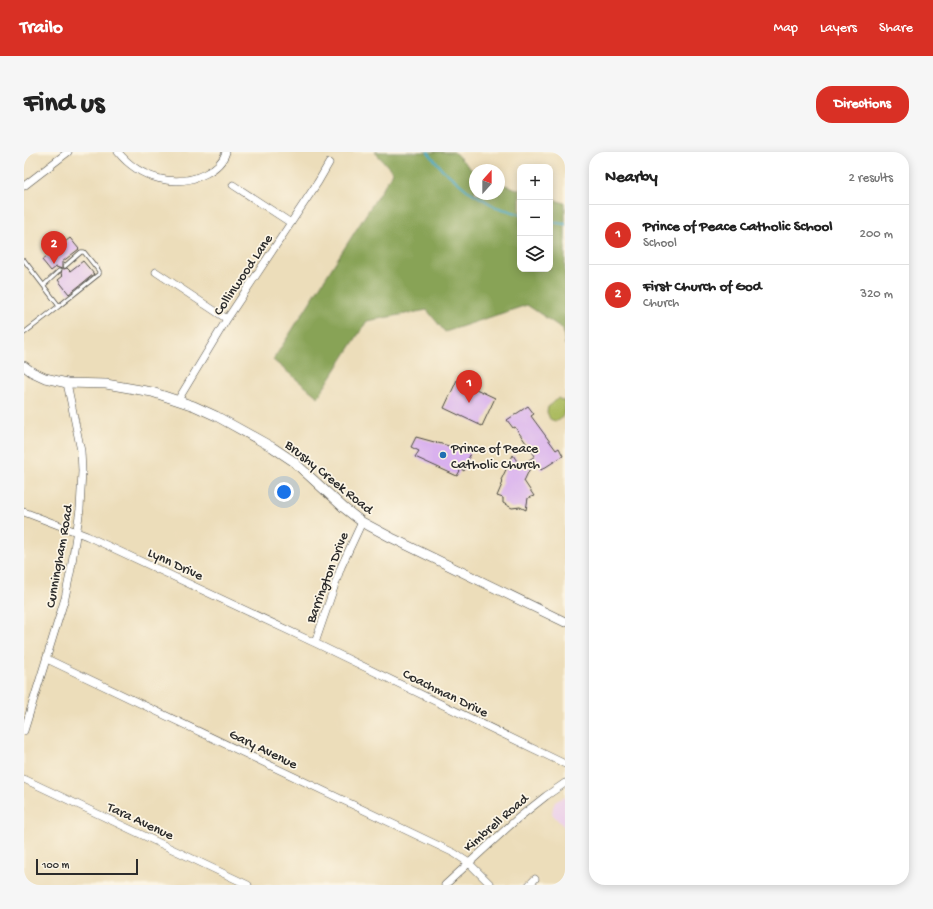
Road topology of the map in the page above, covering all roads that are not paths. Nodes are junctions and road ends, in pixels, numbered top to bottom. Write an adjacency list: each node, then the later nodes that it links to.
1 (68, 152): 6 (street)
2 (118, 152): 3 (street)
3 (226, 152)
4 (330, 163): 7 (street, Collinwood Lane)
5 (233, 185): 7 (street)
6 (24, 186)
7 (291, 223): 14 (street, Collinwood Lane)
8 (24, 260): 12 (lane)
9 (65, 266): 13 (lane)
10 (59, 271): 12 (lane)
11 (156, 272): 14 (street)
12 (44, 285): 13 (lane)
13 (60, 306): 15 (lane)
14 (227, 319): 18 (street, Collinwood Lane)
15 (24, 333)
16 (24, 366): 17 (street, Brushy Creek Road)
17 (67, 383): 18 (street, Brushy Creek Road); 21 (street, Cunningham Road)
18 (178, 400): 20 (street, Brushy Creek Road)
19 (24, 512): 21 (street, Lynn Drive)
20 (362, 522): 22 (street, Brushy Creek Road); 23 (street, Barrington Drive)
21 (77, 532): 23 (street, Lynn Drive); 24 (street, Cunningham Road)
22 (565, 622)
23 (315, 643): 26 (street, Coachman Drive)
24 (47, 659): 25 (street, Cunningham Road); 29 (street, Gary Avenue)
25 (24, 727)
26 (565, 764)
27 (24, 779): 31 (street, Tara Avenue)
28 (565, 783): 29 (street, Kimbrell Road)
29 (469, 863): 32 (street, Kimbrell Road); 33 (street, Gary Avenue)
30 (535, 879): 34 (street)
31 (248, 885)
32 (446, 885)
33 (491, 885)
34 (529, 885)

